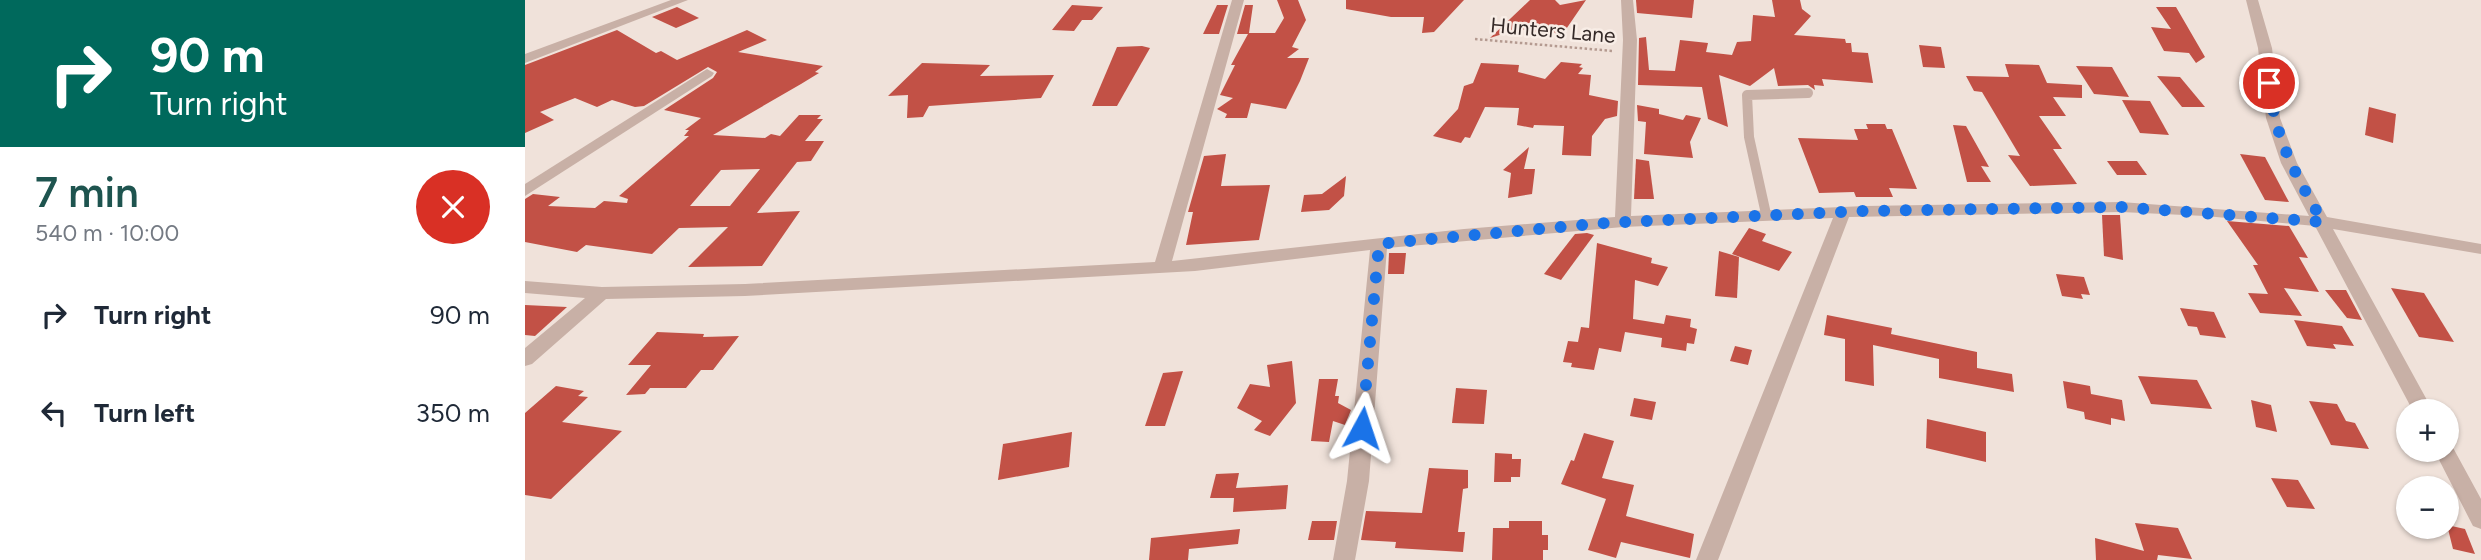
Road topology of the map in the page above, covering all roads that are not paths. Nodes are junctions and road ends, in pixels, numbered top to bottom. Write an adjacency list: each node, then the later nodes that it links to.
1 (682, 0): 5 (street)
2 (1238, 0): 15 (street)
3 (1627, 0): 11 (street)
4 (2252, 0): 12 (street)
5 (525, 59)
6 (707, 73): 8 (street)
7 (1808, 93): 10 (lane)
8 (525, 191)
9 (1843, 212): 10 (street); 12 (street); 23 (street)
10 (1766, 214): 11 (street)
11 (1623, 222): 13 (street)
12 (2323, 222): 14 (street); 19 (street)
13 (1379, 244): 15 (street); 22 (street)
14 (2481, 248)
15 (1162, 267): 17 (street)
16 (525, 287): 17 (street)
17 (602, 293): 18 (street)
18 (525, 359)
19 (2417, 399)
20 (2450, 462): 21 (street)
21 (2481, 520)
22 (1344, 560)
23 (1707, 560)

